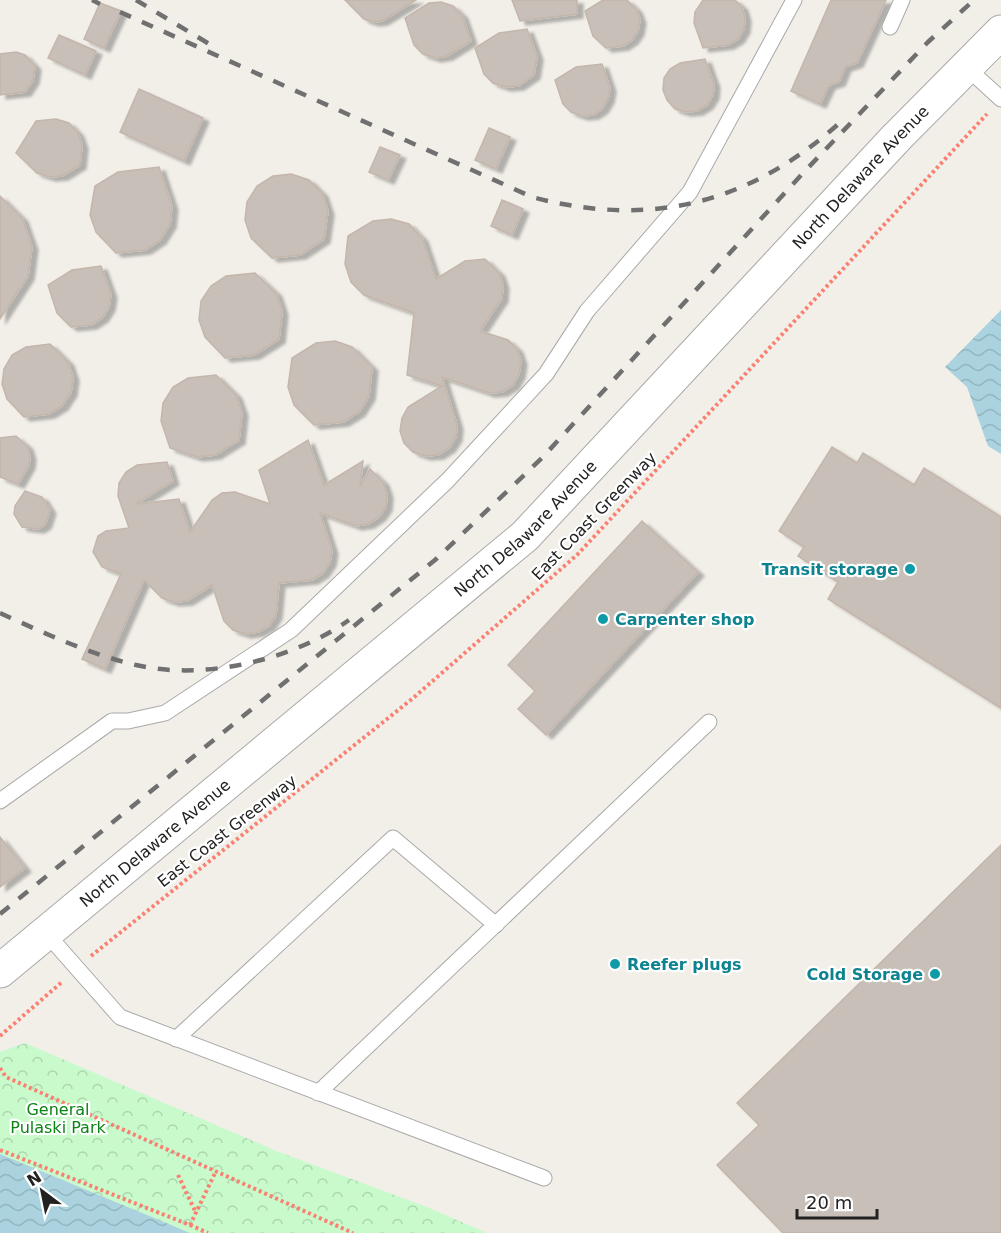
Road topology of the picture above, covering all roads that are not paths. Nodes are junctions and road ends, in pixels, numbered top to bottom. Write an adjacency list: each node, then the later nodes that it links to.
1 (794, 0): 8 (lane)
2 (902, 0): 3 (lane)
3 (890, 27)
4 (1001, 32): 5 (street, North Delaware Avenue)
5 (966, 67): 6 (lane); 10 (street, North Delaware Avenue)
6 (1001, 99)
7 (709, 722): 9 (lane)
8 (0, 801)
9 (496, 925): 12 (lane); 13 (lane)
10 (46, 933): 11 (street, North Delaware Avenue); 12 (lane)
11 (0, 971)
12 (176, 1039): 13 (lane)
13 (318, 1093): 14 (lane)
14 (544, 1178)

